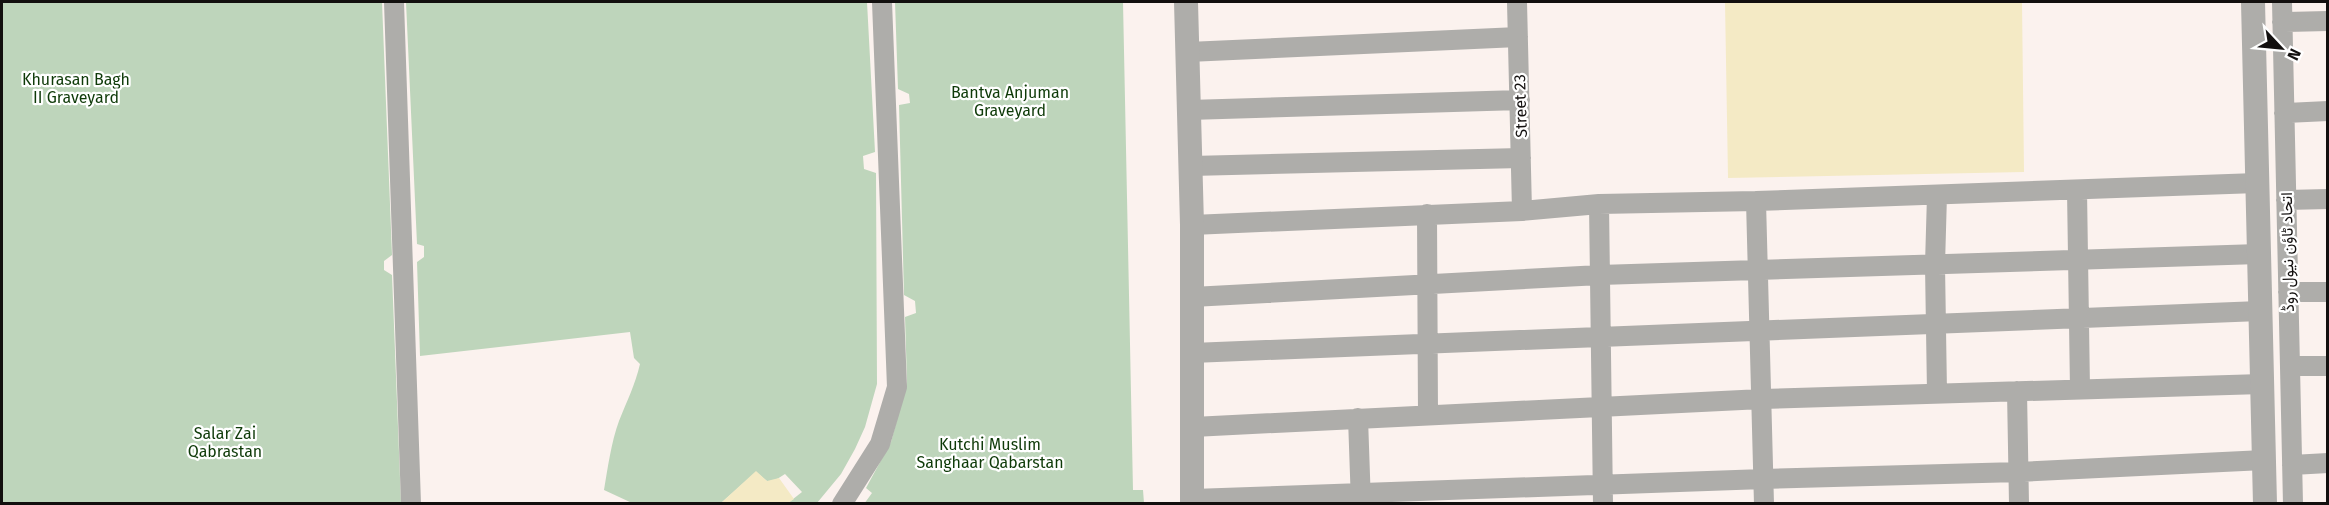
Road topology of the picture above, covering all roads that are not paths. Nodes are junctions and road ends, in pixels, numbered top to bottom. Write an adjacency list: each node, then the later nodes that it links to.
1 (394, 2): 62 (street)
2 (882, 2): 63 (street)
3 (1186, 2): 10 (street)
4 (1517, 2): 9 (street, Street 23)
5 (2253, 2): 17 (street)
6 (2282, 2): 8 (street, اتحاد ٹاؤن نیول روڈ)
7 (2328, 21): 8 (street)
8 (2282, 22): 14 (street, اتحاد ٹاؤن نیول روڈ)
9 (1518, 36): 10 (street); 11 (street, Street 23)
10 (1188, 52): 12 (street)
11 (1520, 100): 12 (street); 15 (street, Street 23)
12 (1189, 110): 16 (street)
13 (2328, 111): 14 (street)
14 (2284, 113): 21 (street, اتحاد ٹاؤن نیول روڈ)
15 (1521, 158): 16 (street); 24 (street, Street 23)
16 (1191, 166): 26 (street)
17 (2257, 183): 18 (street); 27 (street)
18 (2078, 190): 19 (street); 28 (street)
19 (1937, 195): 22 (street); 29 (street)
20 (2328, 199): 21 (street)
21 (2286, 200): 33 (street, اتحاد ٹاؤن نیول روڈ)
22 (1756, 201): 23 (street); 30 (street)
23 (1599, 204): 24 (street); 31 (street)
24 (1522, 211): 25 (street)
25 (1427, 214): 26 (street); 32 (street)
26 (1192, 225): 35 (street)
27 (2259, 254): 28 (street); 36 (street)
28 (2078, 260): 29 (street); 37 (street)
29 (1935, 265): 30 (street); 38 (street)
30 (1757, 271): 31 (street); 39 (street)
31 (1600, 275): 32 (street); 40 (street)
32 (1427, 284): 35 (street); 41 (street)
33 (2288, 292): 34 (street); 43 (street, اتحاد ٹاؤن نیول روڈ)
34 (2328, 292)
35 (1192, 297): 42 (street)
36 (2260, 311): 37 (street); 45 (street)
37 (2079, 318): 38 (street); 46 (street)
38 (1935, 323): 39 (street); 48 (street)
39 (1759, 329): 40 (street); 49 (street)
40 (1601, 336): 41 (street); 50 (street)
41 (1427, 342): 42 (street); 51 (street)
42 (1192, 353): 53 (street)
43 (2290, 366): 44 (street); 56 (street, اتحاد ٹاؤن نیول روڈ)
44 (2328, 366)
45 (2262, 384): 46 (street); 54 (street)
46 (2080, 389): 47 (street)
47 (2017, 391): 48 (street); 57 (street)
48 (1936, 393): 49 (street)
49 (1762, 399): 50 (street); 58 (street)
50 (1602, 406): 51 (street); 59 (street)
51 (1428, 415): 52 (street)
52 (1358, 418): 53 (street); 60 (street)
53 (1193, 427): 61 (street)
54 (2264, 460): 57 (street); 66 (street)
55 (2328, 463): 56 (street)
56 (2292, 465): 67 (street, اتحاد ٹاؤن نیول روڈ)
57 (2019, 472): 58 (street); 65 (street)
58 (1764, 479): 59 (street); 64 (street)
59 (1603, 494): 60 (street)
60 (1361, 499): 61 (street)
61 (1193, 501)
62 (411, 504)
63 (842, 504)
64 (1764, 504)
65 (2019, 504)
66 (2265, 504)
67 (2293, 504)

